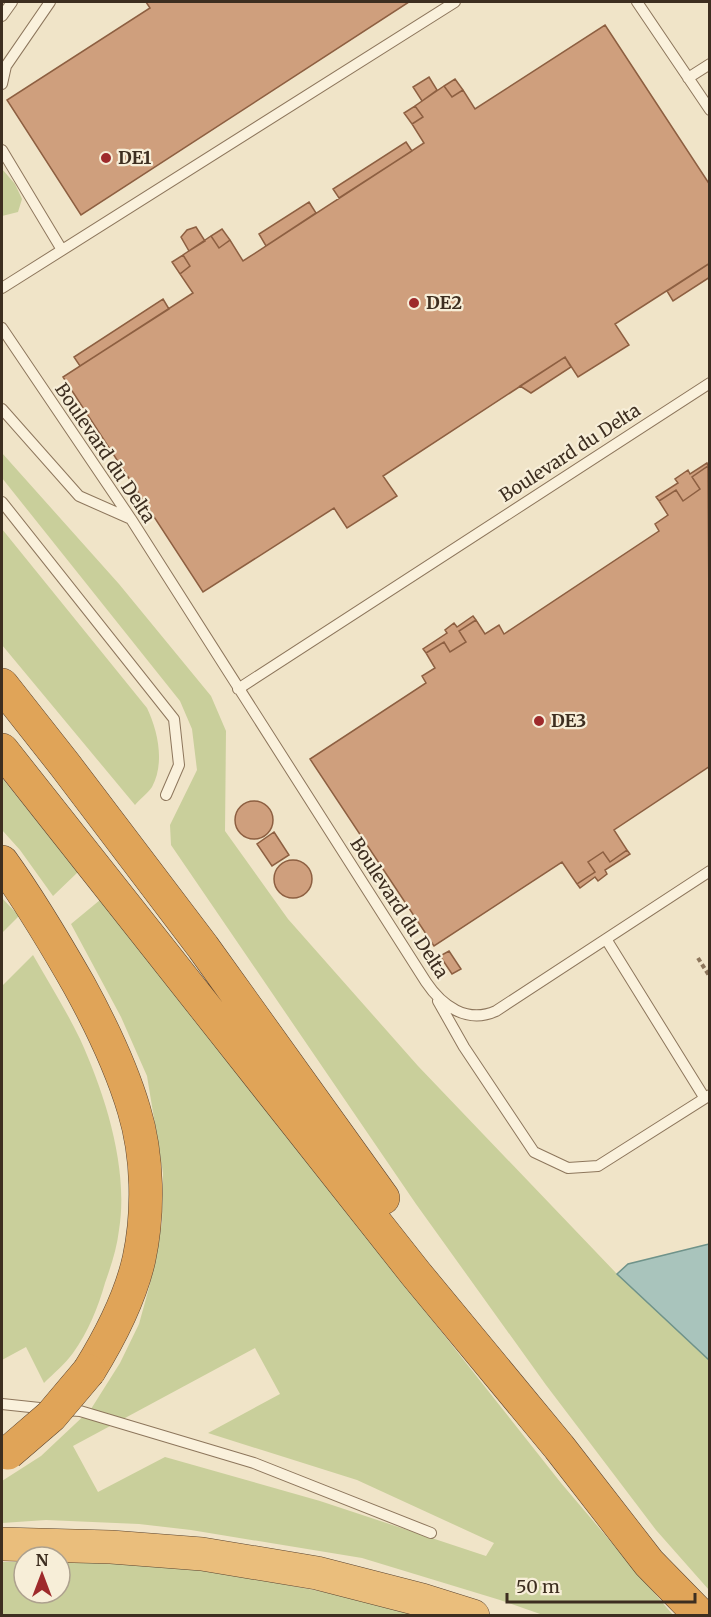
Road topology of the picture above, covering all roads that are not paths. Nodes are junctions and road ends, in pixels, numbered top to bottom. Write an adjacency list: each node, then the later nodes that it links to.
1 (12, 2): 5 (lane)
2 (50, 2): 8 (lane)
3 (455, 2): 11 (lane)
4 (637, 2): 7 (lane)
5 (2, 16)
6 (710, 64): 7 (lane)
7 (688, 78): 9 (lane)
8 (2, 84)
9 (710, 110)
10 (2, 150): 11 (lane)
11 (62, 250): 12 (lane)
12 (2, 288)
13 (2, 328): 17 (lane, Boulevard du Delta)
14 (710, 383): 19 (lane, Boulevard du Delta)
15 (2, 408): 17 (lane)
16 (2, 502): 21 (lane)
17 (131, 519): 19 (lane, Boulevard du Delta)
18 (2, 685): 27 (highway)
19 (238, 689): 25 (lane, Boulevard du Delta)
20 (2, 750): 27 (highway)
21 (166, 795)
22 (2, 862): 29 (highway, bridge)
23 (710, 871): 24 (lane, Boulevard du Delta)
24 (606, 939): 25 (lane, Boulevard du Delta); 26 (lane)
25 (433, 993): 26 (lane)
26 (707, 1096)
27 (416, 1274): 33 (highway)
28 (2, 1404): 30 (lane)
29 (5, 1455)
30 (430, 1533)
31 (2, 1544): 32 (highway)
32 (473, 1616)
33 (701, 1616)

